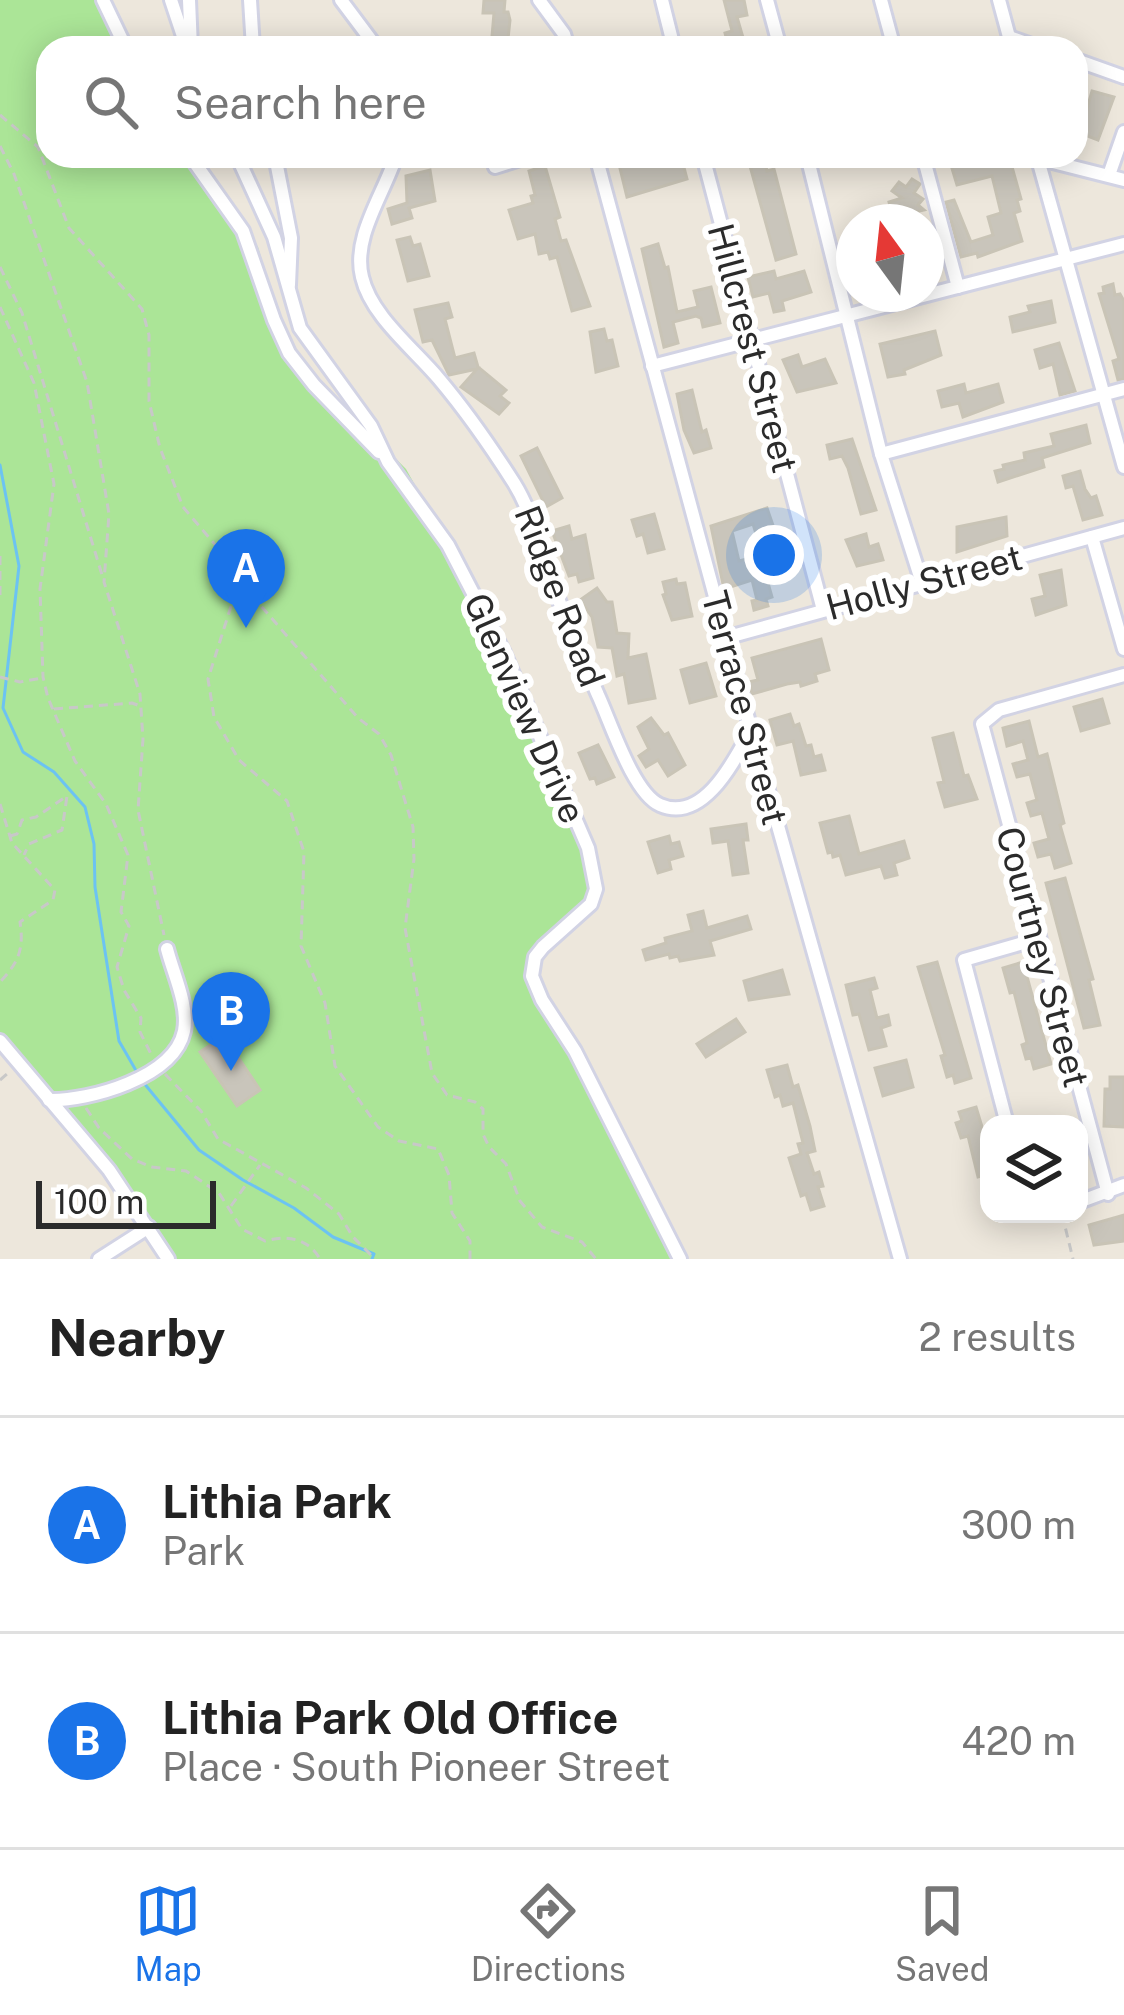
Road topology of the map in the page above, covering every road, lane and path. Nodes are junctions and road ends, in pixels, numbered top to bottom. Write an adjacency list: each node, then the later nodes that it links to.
1 (103, 0): 11 (street)
2 (172, 0): 12 (street)
3 (189, 0): 13 (street)
4 (250, 0): 14 (street)
5 (341, 0): 15 (street)
6 (539, 0): 16 (street)
7 (662, 0): 17 (street)
8 (767, 0): 18 (street)
9 (880, 0): 19 (street)
10 (999, 0): 20 (street)
11 (120, 36)
12 (185, 36)
13 (189, 36)
14 (252, 36)
15 (368, 36)
16 (564, 36)
17 (671, 36)
18 (777, 36)
19 (890, 36)
20 (1008, 36)
21 (1088, 64): 22 (street)
22 (1124, 76)
23 (0, 115): 25 (path)
24 (1124, 132): 38 (street)
25 (36, 145)
26 (0, 146): 58 (path)
27 (46, 168): 57 (path)
28 (199, 168): 52 (street)
29 (243, 168): 44 (street, Glenview Drive)
30 (277, 168): 44 (street)
31 (391, 168): 69 (street, Ridge Road)
32 (599, 168): 48 (street, Terrace Street)
33 (706, 168): 47 (street, Hillcrest Street)
34 (810, 168): 46 (street)
35 (926, 168): 43 (street)
36 (1040, 168): 41 (street)
37 (1081, 168): 38 (street)
38 (1109, 175): 39 (street)
39 (1124, 180)
40 (1124, 244): 41 (street)
41 (1063, 260): 43 (street); 50 (street)
42 (0, 267): 58 (path)
43 (958, 286): 46 (street)
44 (288, 293): 52 (street, Glenview Drive)
45 (0, 307): 66 (path)
46 (845, 316): 47 (street); 51 (street)
47 (751, 341): 48 (street); 61 (street, Hillcrest Street)
48 (652, 366): 62 (street, Terrace Street)
49 (1124, 389): 50 (street)
50 (1105, 394): 51 (street); 53 (street)
51 (881, 454): 59 (street)
52 (388, 462): 94 (street, Glenview Drive)
53 (1124, 467)
54 (1124, 528): 55 (street, Holly Street)
55 (1092, 537): 59 (street, Holly Street); 63 (street)
56 (0, 556): 60 (path)
57 (239, 581): 92 (path); 93 (path)
58 (104, 582): 67 (path)
59 (922, 583): 61 (street, Holly Street)
60 (0, 598)
61 (824, 610): 62 (street, Holly Street)
62 (725, 638): 69 (street, Terrace Street)
63 (1124, 649)
64 (0, 676): 66 (path)
65 (1124, 676): 73 (street, Courtney Street)
66 (44, 677): 68 (path)
67 (142, 706): 68 (path); 74 (path)
68 (53, 710): 77 (path)
69 (751, 730): 95 (street, Terrace Street)
70 (0, 804): 71 (path)
71 (10, 836): 72 (path); 72 (path)
72 (23, 857): 75 (path)
73 (1037, 938): 79 (street); 83 (street, Courtney Street)
74 (167, 949): 77 (street)
75 (0, 982)
76 (0, 1041): 78 (street)
77 (158, 1066): 78 (street); 80 (path)
78 (49, 1100): 87 (street)
79 (1005, 1115)
80 (262, 1163): 85 (path); 91 (path)
81 (160, 1167): 85 (path)
82 (1124, 1185): 83 (street)
83 (1108, 1193): 84 (street)
84 (1088, 1199)
85 (230, 1208): 90 (path)
86 (1064, 1223): 96 (path)
87 (148, 1227): 88 (street); 89 (street)
88 (99, 1259)
89 (169, 1259)
90 (320, 1259)
91 (375, 1259)
92 (470, 1259)
93 (596, 1259)
94 (680, 1259)
95 (900, 1259)
96 (1073, 1259)

